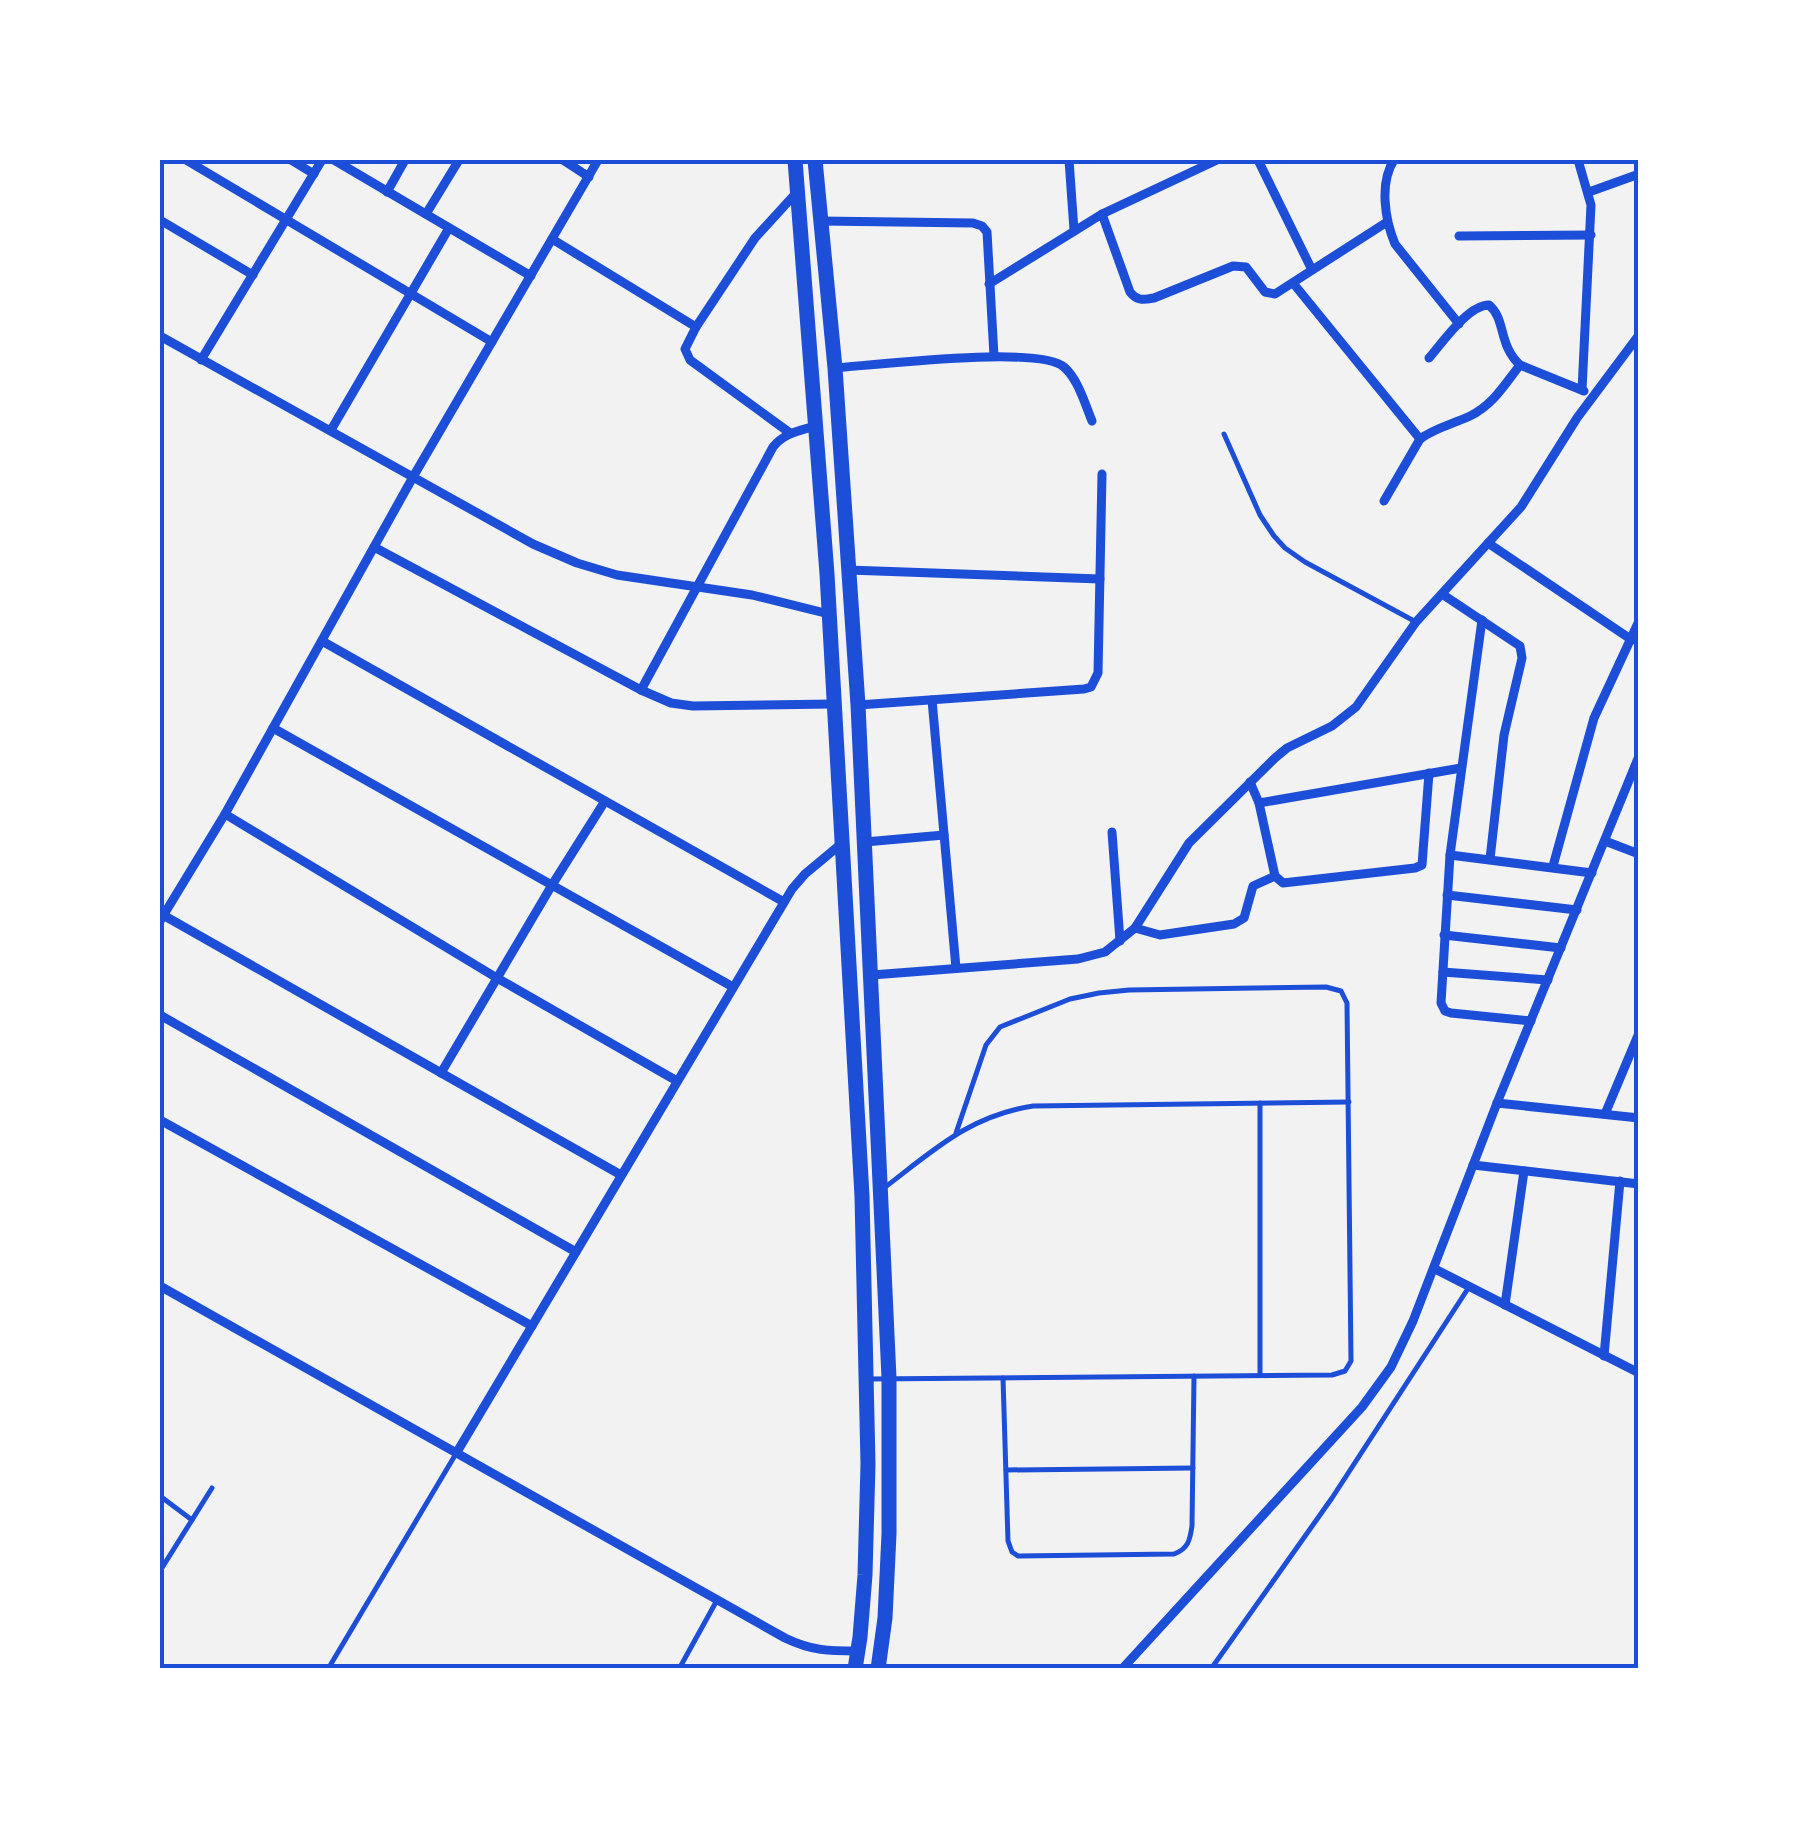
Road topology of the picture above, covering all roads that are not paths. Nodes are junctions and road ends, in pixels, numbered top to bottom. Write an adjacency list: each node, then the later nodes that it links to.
1 (186, 160): 25 (street)
2 (291, 160): 16 (street)
3 (322, 160): 16 (street)
4 (334, 160): 19 (street)
5 (404, 160): 19 (street)
6 (460, 160): 22 (street)
7 (563, 160): 18 (street)
8 (598, 160): 18 (street)
9 (795, 160): 20 (main road)
10 (815, 160): 26 (main road)
11 (1069, 160): 29 (street)
12 (1217, 160): 23 (street)
13 (1258, 160): 33 (street)
14 (1394, 160): 27 (street)
15 (1578, 160): 21 (street)
16 (314, 174): 25 (street)
17 (1639, 174): 21 (street)
18 (589, 177): 32 (street)
19 (387, 192): 22 (street)
20 (797, 192): 40 (street); 52 (main road)
21 (1589, 192): 30 (street)
22 (426, 214): 28 (street)
23 (1102, 214): 29 (street); 36 (street)
24 (160, 220): 34 (street)
25 (286, 220): 34 (street); 38 (street)
26 (820, 221): 37 (street); 48 (main road)
27 (1387, 222): 33 (street); 39 (street)
28 (449, 228): 35 (street); 38 (street)
29 (1074, 230): 37 (street)
30 (1591, 235): 31 (street); 49 (street)
31 (1459, 236)
32 (552, 239): 35 (street); 40 (street)
33 (1312, 270): 36 (street)
34 (253, 275): 46 (street)
35 (531, 276): 43 (street)
36 (1293, 283): 56 (street)
37 (990, 284): 44 (street)
38 (411, 294): 43 (street); 53 (street)
39 (1458, 324): 45 (street); 47 (street)
40 (696, 327): 54 (street)
41 (1639, 335): 50 (street)
42 (160, 336): 46 (street)
43 (492, 342): 58 (street)
44 (994, 356): 48 (street); 51 (street)
45 (1429, 358)
46 (202, 360): 53 (street)
47 (1520, 365): 49 (street); 56 (street)
48 (835, 368): 62 (main road)
49 (1582, 390): 50 (street)
50 (1593, 396): 60 (street)
51 (1092, 421)
52 (815, 426): 54 (street); 66 (main road)
53 (331, 430): 58 (street)
54 (790, 433): 64 (street)
55 (1224, 434): 69 (lane)
56 (1420, 439): 59 (street)
57 (1102, 474): 63 (street)
58 (414, 477): 61 (street); 64 (street)
59 (1384, 501)
60 (1488, 543): 65 (street); 70 (street)
61 (374, 546): 71 (street); 72 (street)
62 (848, 570): 63 (street); 75 (main road)
63 (1100, 579): 73 (street)
64 (698, 586): 66 (street); 72 (street)
65 (1442, 594): 67 (street); 69 (street)
66 (829, 614): 74 (main road)
67 (1482, 620): 78 (street); 91 (street)
68 (1639, 621): 70 (street)
69 (1416, 622): 80 (street)
70 (1632, 640): 92 (street)
71 (322, 641): 76 (street); 81 (street)
72 (640, 690): 74 (street)
73 (932, 700): 75 (street); 85 (street)
74 (834, 704): 88 (main road)
75 (858, 705): 87 (main road)
76 (273, 728): 83 (street); 95 (street)
77 (1639, 756): 86 (street)
78 (1460, 768): 79 (street); 90 (street)
79 (1430, 773): 82 (street); 94 (street)
80 (1250, 782): 82 (street); 100 (street)
81 (605, 801): 95 (street); 97 (street)
82 (1259, 802): 94 (street)
83 (225, 814): 99 (street); 107 (street)
84 (1112, 832): 102 (street)
85 (944, 835): 87 (street); 104 (street)
86 (1605, 841): 89 (street); 93 (street)
87 (865, 842): 106 (main road)
88 (841, 844): 97 (street); 140 (main road)
89 (1639, 854)
90 (1450, 855): 91 (street); 96 (street)
91 (1490, 859): 92 (street)
92 (1554, 866): 93 (street)
93 (1592, 873): 98 (street)
94 (1275, 876): 100 (street)
95 (552, 885): 107 (street); 109 (street)
96 (1447, 895): 98 (street); 101 (street)
97 (784, 902): 109 (street)
98 (1576, 910): 103 (street)
99 (162, 918): 113 (street)
100 (1135, 928): 102 (street)
101 (1444, 934): 103 (street); 105 (street)
102 (1120, 941): 104 (street)
103 (1561, 948): 108 (street)
104 (956, 968): 106 (street)
105 (1443, 972): 108 (street); 111 (street)
106 (872, 975): 127 (main road)
107 (497, 978): 113 (street); 114 (street)
108 (1548, 980): 111 (street)
109 (733, 988): 114 (street)
110 (160, 1015): 128 (street)
111 (1531, 1020): 116 (street)
112 (1639, 1033): 118 (street)
113 (441, 1073): 124 (street)
114 (677, 1081): 124 (street)
115 (1349, 1102): 117 (lane); 121 (lane); 137 (lane)
116 (1497, 1102): 118 (street); 122 (street)
117 (1260, 1103): 121 (lane); 137 (lane)
118 (1605, 1114): 119 (street)
119 (1639, 1118)
120 (160, 1120): 133 (street)
121 (956, 1134): 127 (lane)
122 (1473, 1166): 123 (street); 129 (street)
123 (1524, 1171): 125 (street); 132 (street)
124 (622, 1175): 128 (street)
125 (1620, 1182): 126 (street); 134 (street)
126 (1639, 1184)
127 (881, 1190): 138 (main road)
128 (576, 1252): 133 (street)
129 (1435, 1269): 131 (street); 154 (street)
130 (160, 1286): 141 (street)
131 (1469, 1286): 132 (street); 155 (lane)
132 (1506, 1305): 134 (street)
133 (532, 1326): 141 (street)
134 (1604, 1356): 135 (street)
135 (1639, 1373)
136 (1194, 1376): 137 (lane); 139 (lane); 142 (lane)
137 (1260, 1376)
138 (889, 1378): 139 (lane); 140 (lane); 153 (main road)
139 (1003, 1378): 143 (lane)
140 (867, 1380): 149 (main road)
141 (457, 1452): 148 (street); 150 (lane)
142 (1193, 1468): 143 (lane); 143 (lane)
143 (1006, 1470)
144 (212, 1488): 146 (lane)
145 (160, 1496): 146 (lane)
146 (192, 1520): 147 (lane)
147 (160, 1572)
148 (718, 1600): 149 (street); 151 (lane)
149 (858, 1651): 152 (main road)
150 (328, 1669)
151 (679, 1669)
152 (855, 1669)
153 (878, 1669)
154 (1122, 1669)
155 (1211, 1669)

